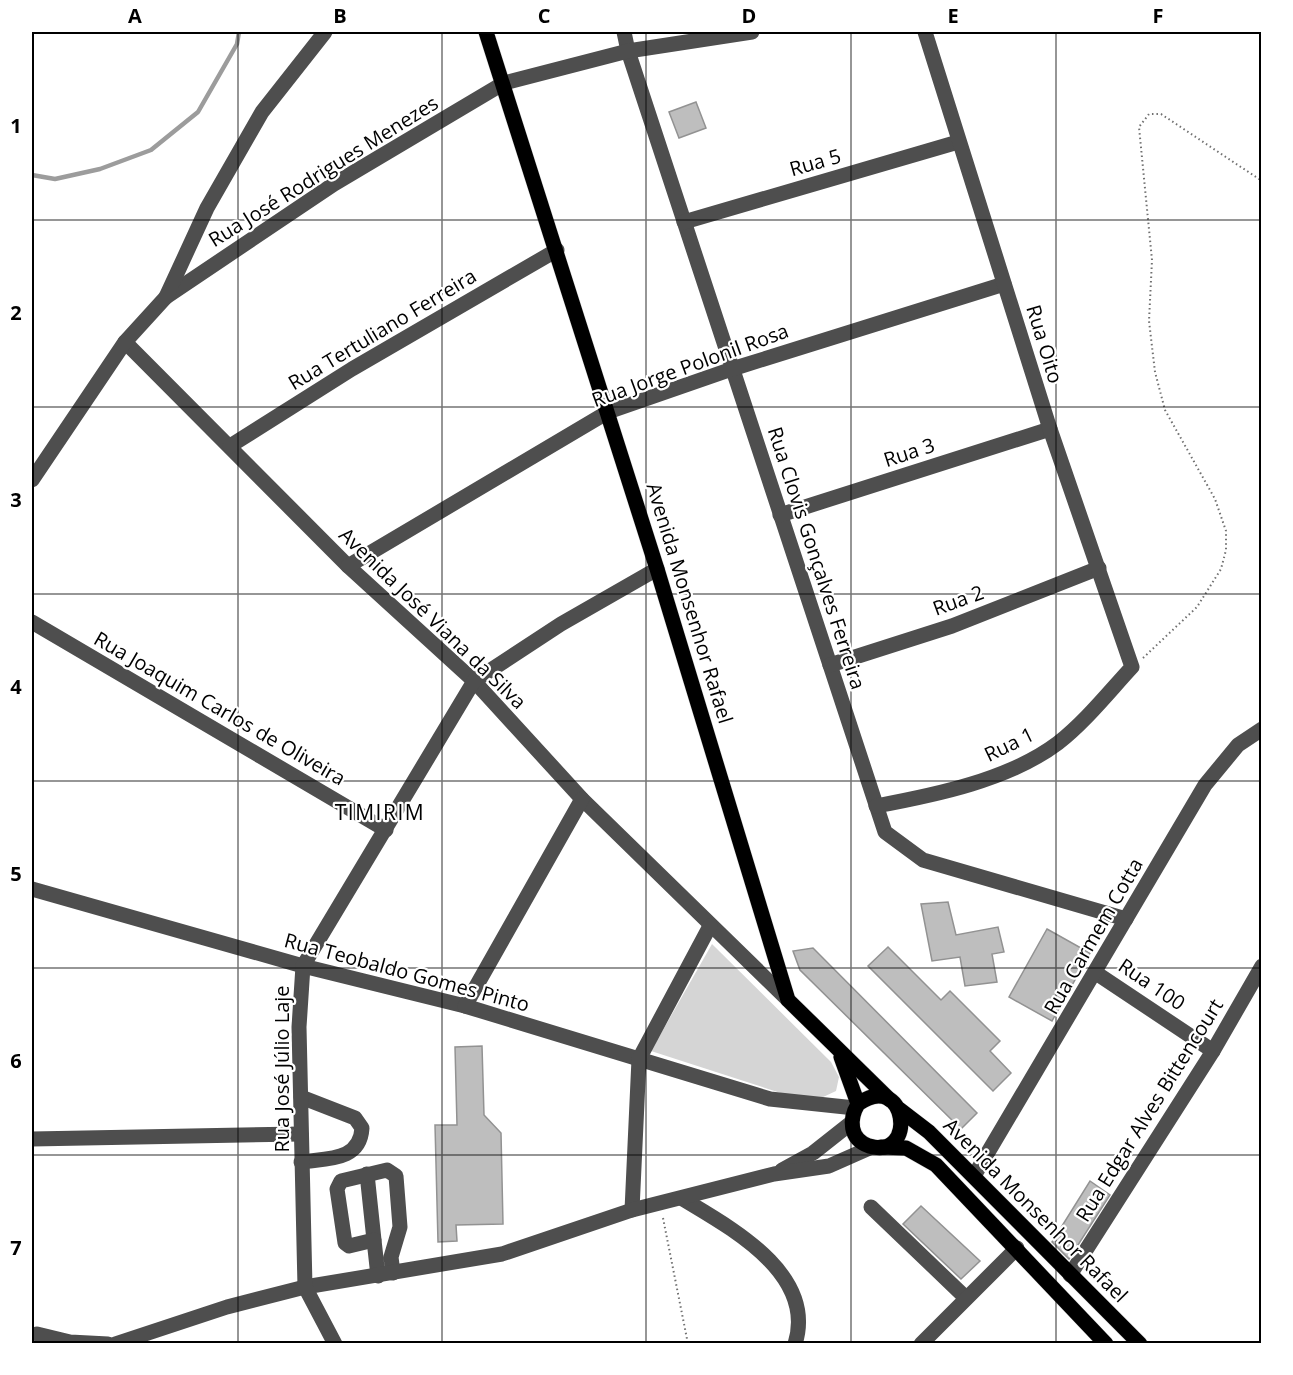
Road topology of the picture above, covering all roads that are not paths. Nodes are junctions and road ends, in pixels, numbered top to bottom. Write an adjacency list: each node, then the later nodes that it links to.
1 (325, 32): 12 (street)
2 (624, 32): 6 (street, Rua Clovis Gonçalves Ferreira)
3 (752, 32): 6 (street, Rua José Rodrigues Menezes)
4 (925, 32): 8 (street, Rua Oito)
5 (490, 36): 7 (main road, Avenida Monsenhor Rafael)
6 (628, 51): 7 (street, Rua José Rodrigues Menezes); 9 (street, Rua Clovis Gonçalves Ferreira)
7 (504, 83): 10 (main road, Avenida Monsenhor Rafael); 12 (street, Rua José Rodrigues Menezes)
8 (958, 142): 9 (street, Rua 5); 11 (street, Rua Oito)
9 (684, 222): 14 (street, Rua Clovis Gonçalves Ferreira)
10 (557, 250): 15 (main road, Avenida Monsenhor Rafael); 17 (street, Rua Tertuliano Ferreira)
11 (1004, 284): 14 (street, Rua Jorge Polonil Rosa); 16 (street, Rua Oito)
12 (166, 297): 13 (street)
13 (125, 342): 17 (street, Avenida José Viana da Silva); 18 (street)
14 (732, 369): 15 (street, Rua Jorge Polonil Rosa); 19 (street, Rua Clovis Gonçalves Ferreira)
15 (608, 412): 20 (street, Rua Jorge Polonil Rosa); 21 (main road, Avenida Monsenhor Rafael)
16 (1050, 429): 19 (street, Rua 3); 22 (street, Rua Oito)
17 (230, 447): 20 (street, Avenida José Viana da Silva)
18 (32, 480)
19 (780, 515): 24 (street, Rua Clovis Gonçalves Ferreira)
20 (348, 566): 26 (street, Avenida José Viana da Silva)
21 (657, 568): 26 (street, Rua José Júlio Laje); 37 (main road, Avenida Monsenhor Rafael)
22 (1099, 568): 24 (street, Rua 2); 25 (street, Rua Oito)
23 (32, 622): 30 (street, Rua Joaquim Carlos de Oliveira)
24 (830, 665): 29 (street, Rua Clovis Gonçalves Ferreira)
25 (1132, 667): 29 (street, Rua 1)
26 (474, 681): 28 (street, Avenida José Viana da Silva); 30 (street, Rua José Júlio Laje)
27 (1262, 729): 32 (street, Rua Carmem Cotta)
28 (582, 799): 33 (street, Avenida José Viana da Silva); 38 (street)
29 (876, 806): 32 (street, Rua Clovis Gonçalves Ferreira)
30 (387, 830): 34 (street, Rua José Júlio Laje)
31 (32, 889): 34 (street, Rua Teobaldo Gomes Pinto)
32 (1126, 919): 36 (street, Rua Carmem Cotta)
33 (710, 926): 37 (street, Avenida José Viana da Silva); 41 (street)
34 (303, 966): 38 (street, Rua Teobaldo Gomes Pinto); 42 (street, Rua José Júlio Laje)
35 (1262, 966): 40 (street, Rua Edgar Alves Bittencourt)
36 (1096, 973): 40 (street, Rua 100); 51 (street, Rua Carmem Cotta)
37 (788, 1000): 39 (main road, Avenida Monsenhor Rafael)
38 (465, 1006): 41 (street, Rua Teobaldo Gomes Pinto)
39 (837, 1050): 43 (main road, Avenida Monsenhor Rafael); 44 (main road)
40 (1214, 1051): 58 (street, Rua Edgar Alves Bittencourt)
41 (639, 1059): 44 (street, Rua Teobaldo Gomes Pinto); 54 (street)
42 (301, 1097): 45 (street, Rua José Júlio Laje); 48 (street)
43 (895, 1105): 44 (main road); 47 (main road); 51 (main road, Avenida Monsenhor Rafael)
44 (855, 1112): 47 (main road); 50 (street)
45 (301, 1134): 46 (street); 48 (street, Rua José Júlio Laje)
46 (32, 1139)
47 (876, 1147): 50 (street); 56 (main road, Avenida Monsenhor Rafael)
48 (301, 1162): 59 (street, Rua José Júlio Laje)
49 (367, 1174): 55 (street); 55 (street); 57 (street)
50 (774, 1174): 52 (street)
51 (974, 1176): 58 (main road, Avenida Monsenhor Rafael)
52 (683, 1199): 54 (street); 65 (street)
53 (871, 1208): 60 (street)
54 (632, 1210): 57 (street)
55 (375, 1240): 57 (street)
56 (1017, 1248): 60 (street); 67 (main road, Avenida Monsenhor Rafael)
57 (386, 1275): 59 (street)
58 (1070, 1275): 68 (main road, Avenida Monsenhor Rafael)
59 (305, 1287): 63 (street); 64 (street)
60 (966, 1298): 66 (street)
61 (39, 1337): 62 (street)
62 (108, 1344)
63 (115, 1344)
64 (335, 1344)
65 (795, 1344)
66 (921, 1344)
67 (1106, 1344)
68 (1140, 1344)

